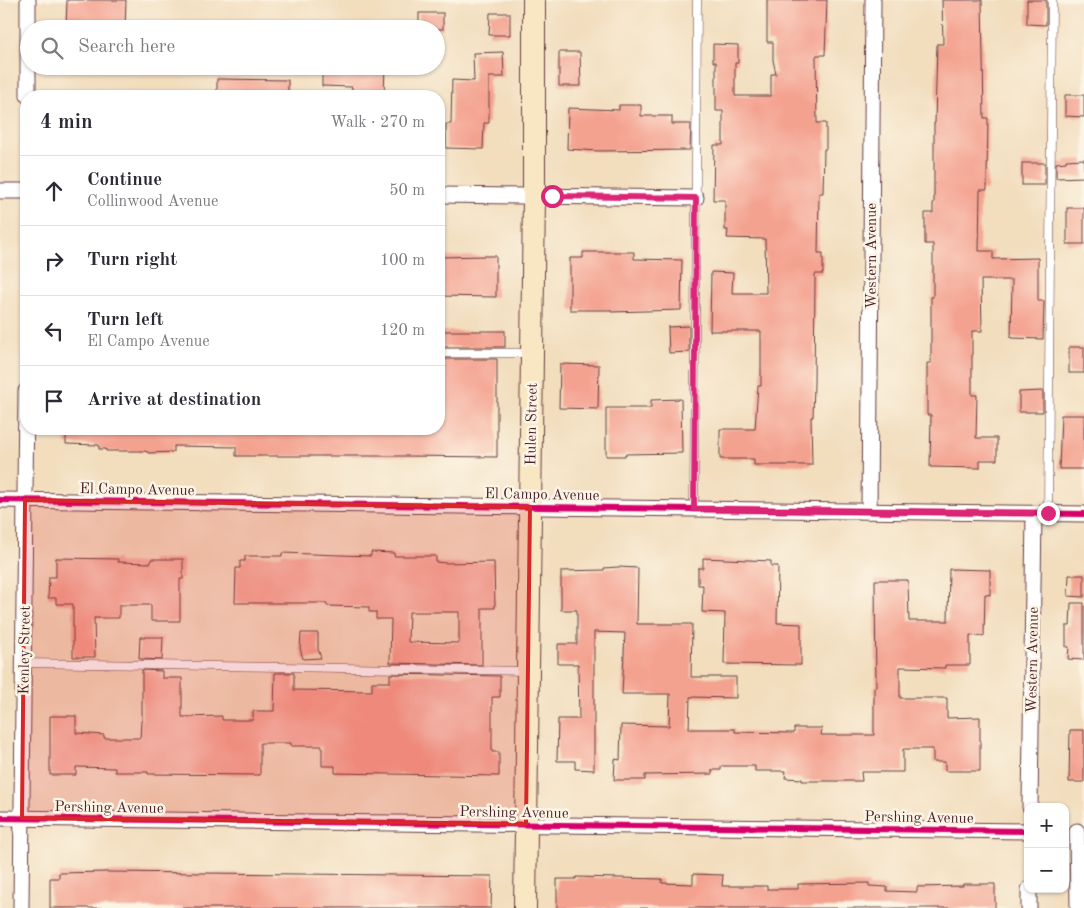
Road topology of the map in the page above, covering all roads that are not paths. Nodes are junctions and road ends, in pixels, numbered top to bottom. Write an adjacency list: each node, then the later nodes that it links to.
1 (28, 0): 6 (street)
2 (534, 0): 12 (main road, Hulen Street)
3 (697, 0): 13 (lane)
4 (873, 0): 21 (street, Western Avenue)
5 (1052, 0): 22 (lane)
6 (28, 20)
7 (28, 75): 8 (street)
8 (28, 90)
9 (0, 191): 10 (street)
10 (20, 191)
11 (445, 195): 12 (street)
12 (534, 196): 13 (street); 15 (main road, Hulen Street)
13 (696, 198): 20 (lane)
14 (445, 353): 15 (lane)
15 (532, 353): 19 (main road, Hulen Street)
16 (26, 435): 18 (street, Kenley Street)
17 (0, 500): 18 (street, El Campo Avenue)
18 (25, 500): 19 (street, El Campo Avenue); 24 (street, Kenley Street)
19 (530, 507): 20 (street, El Campo Avenue); 25 (main road, Hulen Street)
20 (694, 509): 21 (street, El Campo Avenue)
21 (869, 511): 22 (street, El Campo Avenue)
22 (1041, 513): 23 (street, El Campo Avenue); 26 (street, Western Avenue)
23 (1084, 514)
24 (24, 663): 25 (lane); 28 (street, Kenley Street)
25 (528, 671): 29 (main road, Hulen Street)
26 (1030, 803)
27 (0, 818): 28 (street, Pershing Avenue)
28 (22, 818): 29 (street, Pershing Avenue); 33 (street, Kenley Street)
29 (526, 824): 30 (street, Pershing Avenue); 34 (main road, Hulen Street)
30 (1024, 831)
31 (1076, 831): 36 (street)
32 (1029, 893): 35 (street)
33 (21, 908)
34 (525, 908)
35 (1028, 908)
36 (1078, 908)

